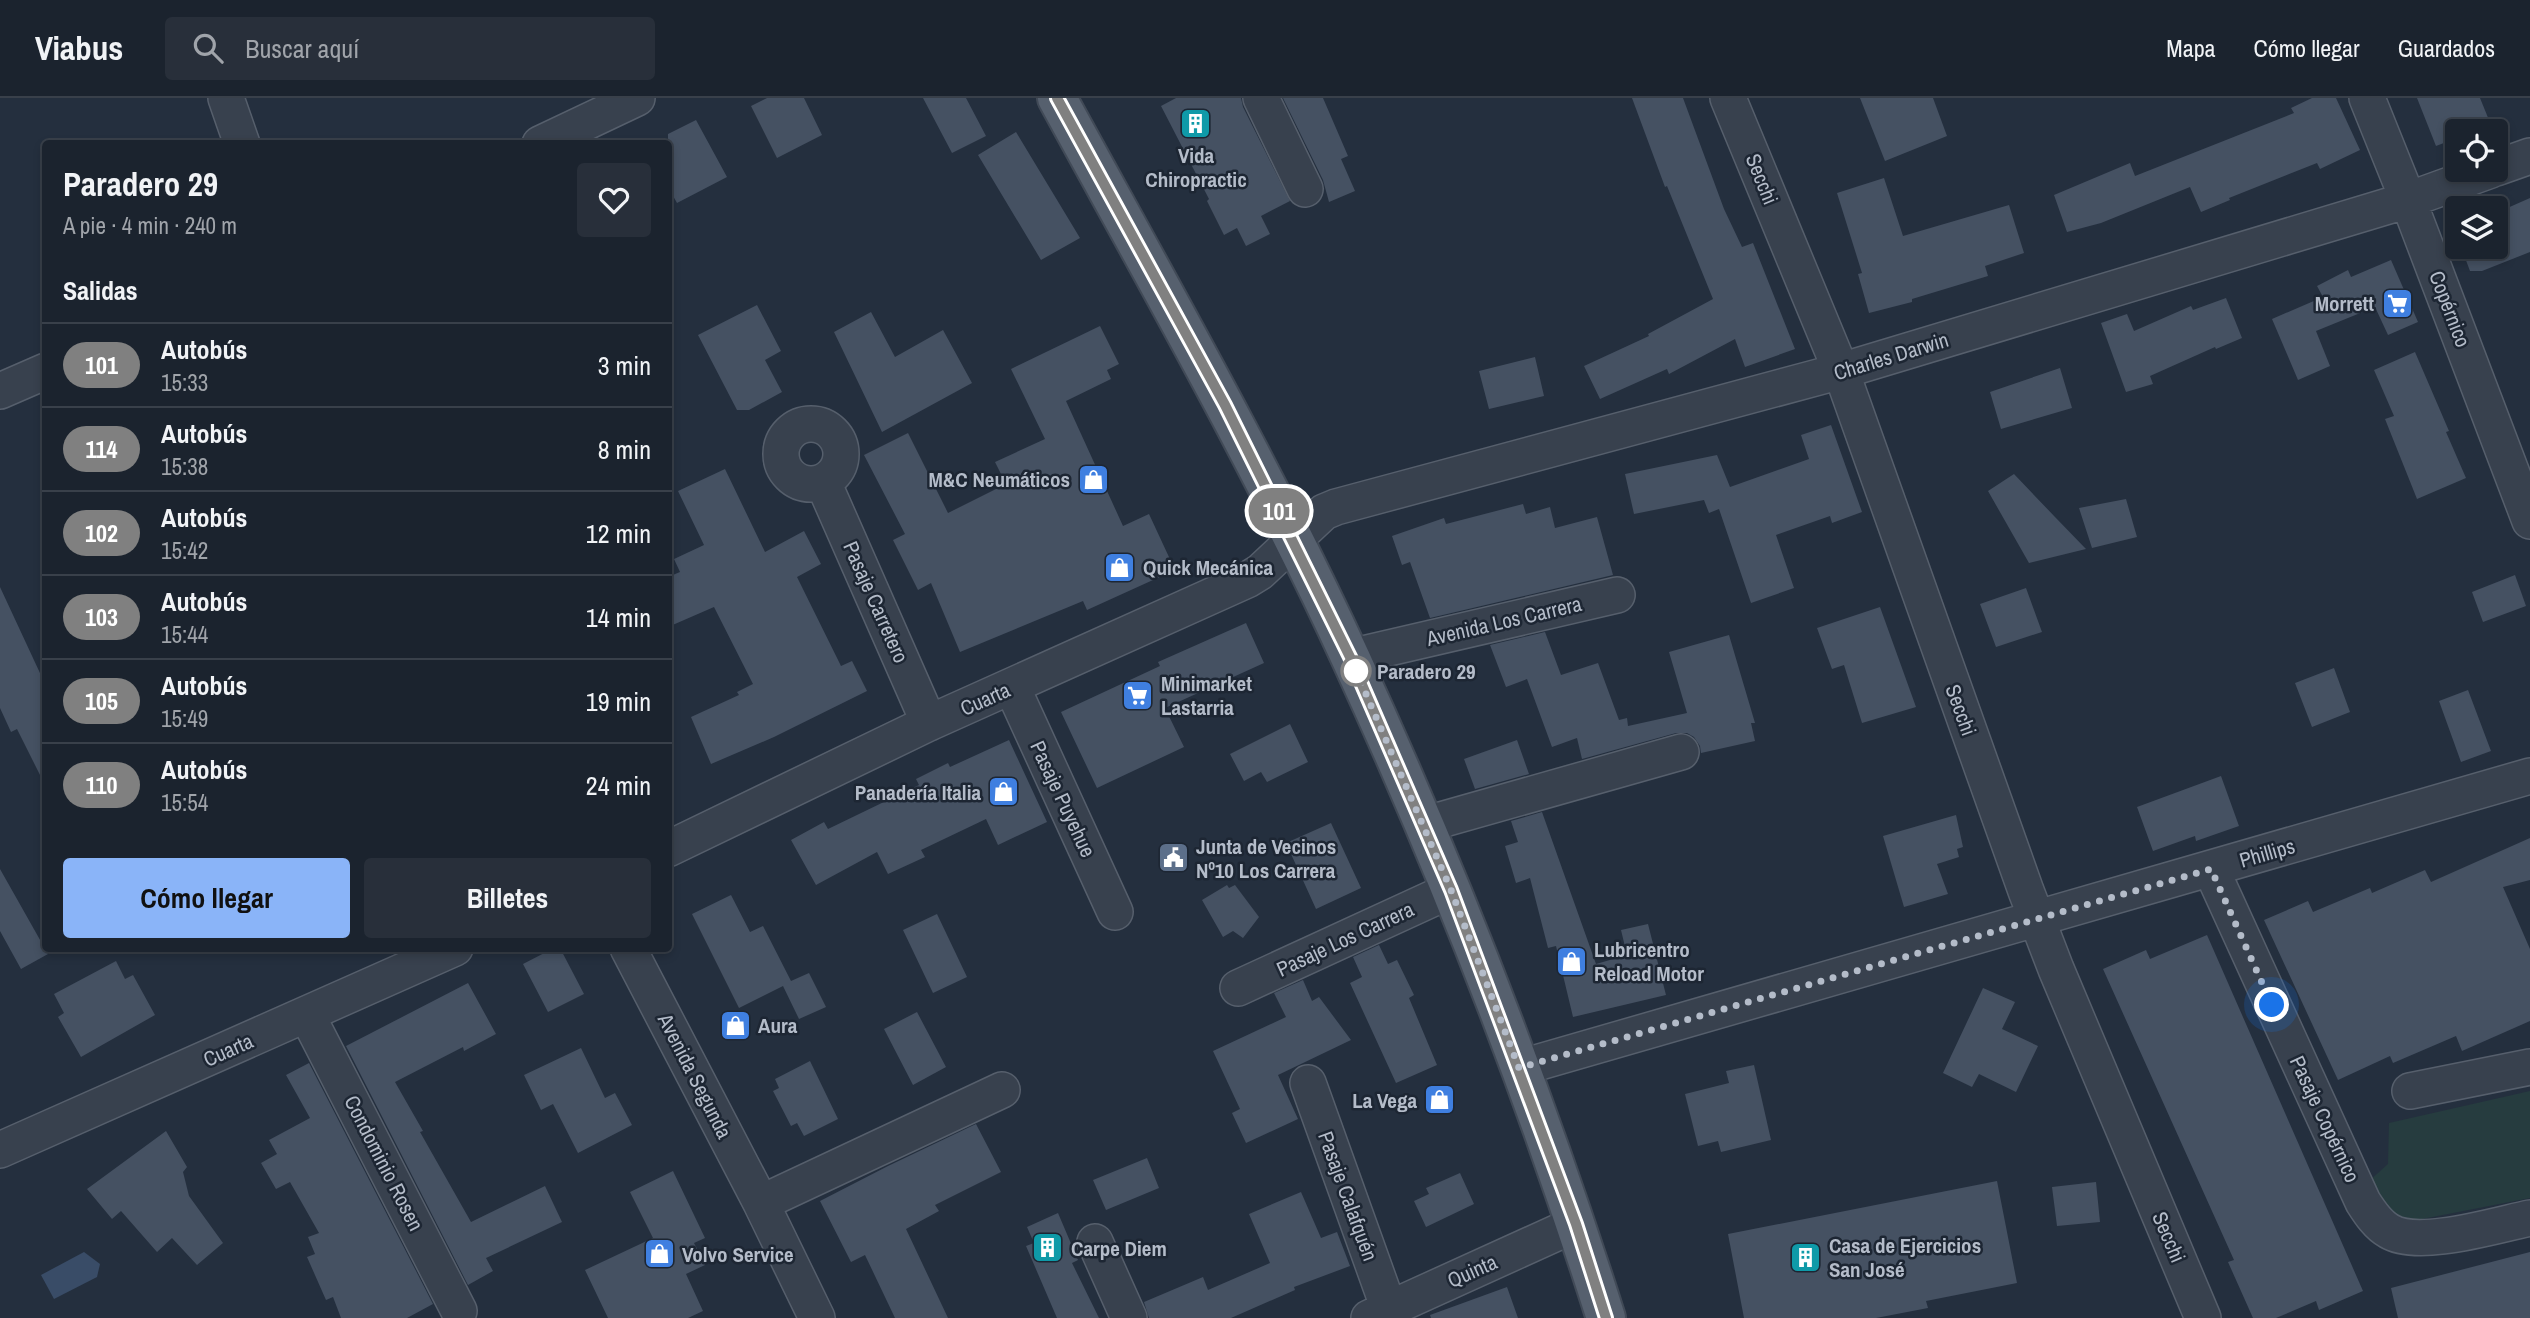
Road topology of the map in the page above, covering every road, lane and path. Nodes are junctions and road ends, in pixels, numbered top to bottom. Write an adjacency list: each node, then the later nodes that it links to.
1 (226, 98): 7 (street)
2 (637, 98): 8 (street)
3 (1057, 98): 19 (main road)
4 (1261, 98): 12 (street)
5 (1728, 98): 14 (street, Secchi)
6 (2367, 98): 13 (street, Copérnico)
7 (241, 140)
8 (548, 140)
9 (2530, 156): 10 (street, Charles Darwin)
10 (2508, 164)
11 (2457, 182): 13 (street, Charles Darwin)
12 (1305, 189)
13 (2408, 200): 14 (street, Charles Darwin); 18 (street, Copérnico)
14 (1841, 371): 19 (street, Charles Darwin); 31 (street, Secchi)
15 (42, 373): 16 (street)
16 (0, 391)
17 (823, 482): 23 (street, Pasaje Carretero)
18 (2530, 521)
19 (1293, 539): 21 (main road); 22 (street, Cuarta)
20 (1617, 595): 21 (street, Avenida Los Carrera)
21 (1350, 657): 26 (main road)
22 (1012, 687): 23 (street, Cuarta); 30 (street, Pasaje Puyehue)
23 (929, 723): 27 (street, Cuarta)
24 (1681, 752): 26 (street)
25 (2530, 776): 28 (street, Phillips)
26 (1423, 825): 29 (main road)
27 (672, 847)
28 (2211, 869): 31 (street, Phillips); 43 (street, Pasaje Copérnico)
29 (1451, 890): 34 (street, Pasaje Los Carrera); 37 (main road)
30 (1115, 912)
31 (2036, 919): 37 (street, Phillips); 51 (street, Secchi)
32 (446, 952): 35 (street, Cuarta)
33 (630, 952): 42 (street, Avenida Segunda)
34 (1238, 988)
35 (307, 1016): 41 (street, Cuarta); 46 (street, Condominio Rosen)
36 (2530, 1067): 40 (street)
37 (1519, 1068): 44 (main road)
38 (1308, 1083): 47 (street, Pasaje Calafquén)
39 (1002, 1090): 42 (street)
40 (2410, 1090)
41 (0, 1150)
42 (761, 1203): 48 (street, Avenida Segunda)
43 (2530, 1218)
44 (1576, 1224): 47 (street, Quinta); 50 (main road)
45 (1095, 1242): 49 (street)
46 (459, 1311)
47 (1378, 1314)
48 (817, 1318)
49 (1129, 1318)
50 (1606, 1318)
51 (2203, 1318)

